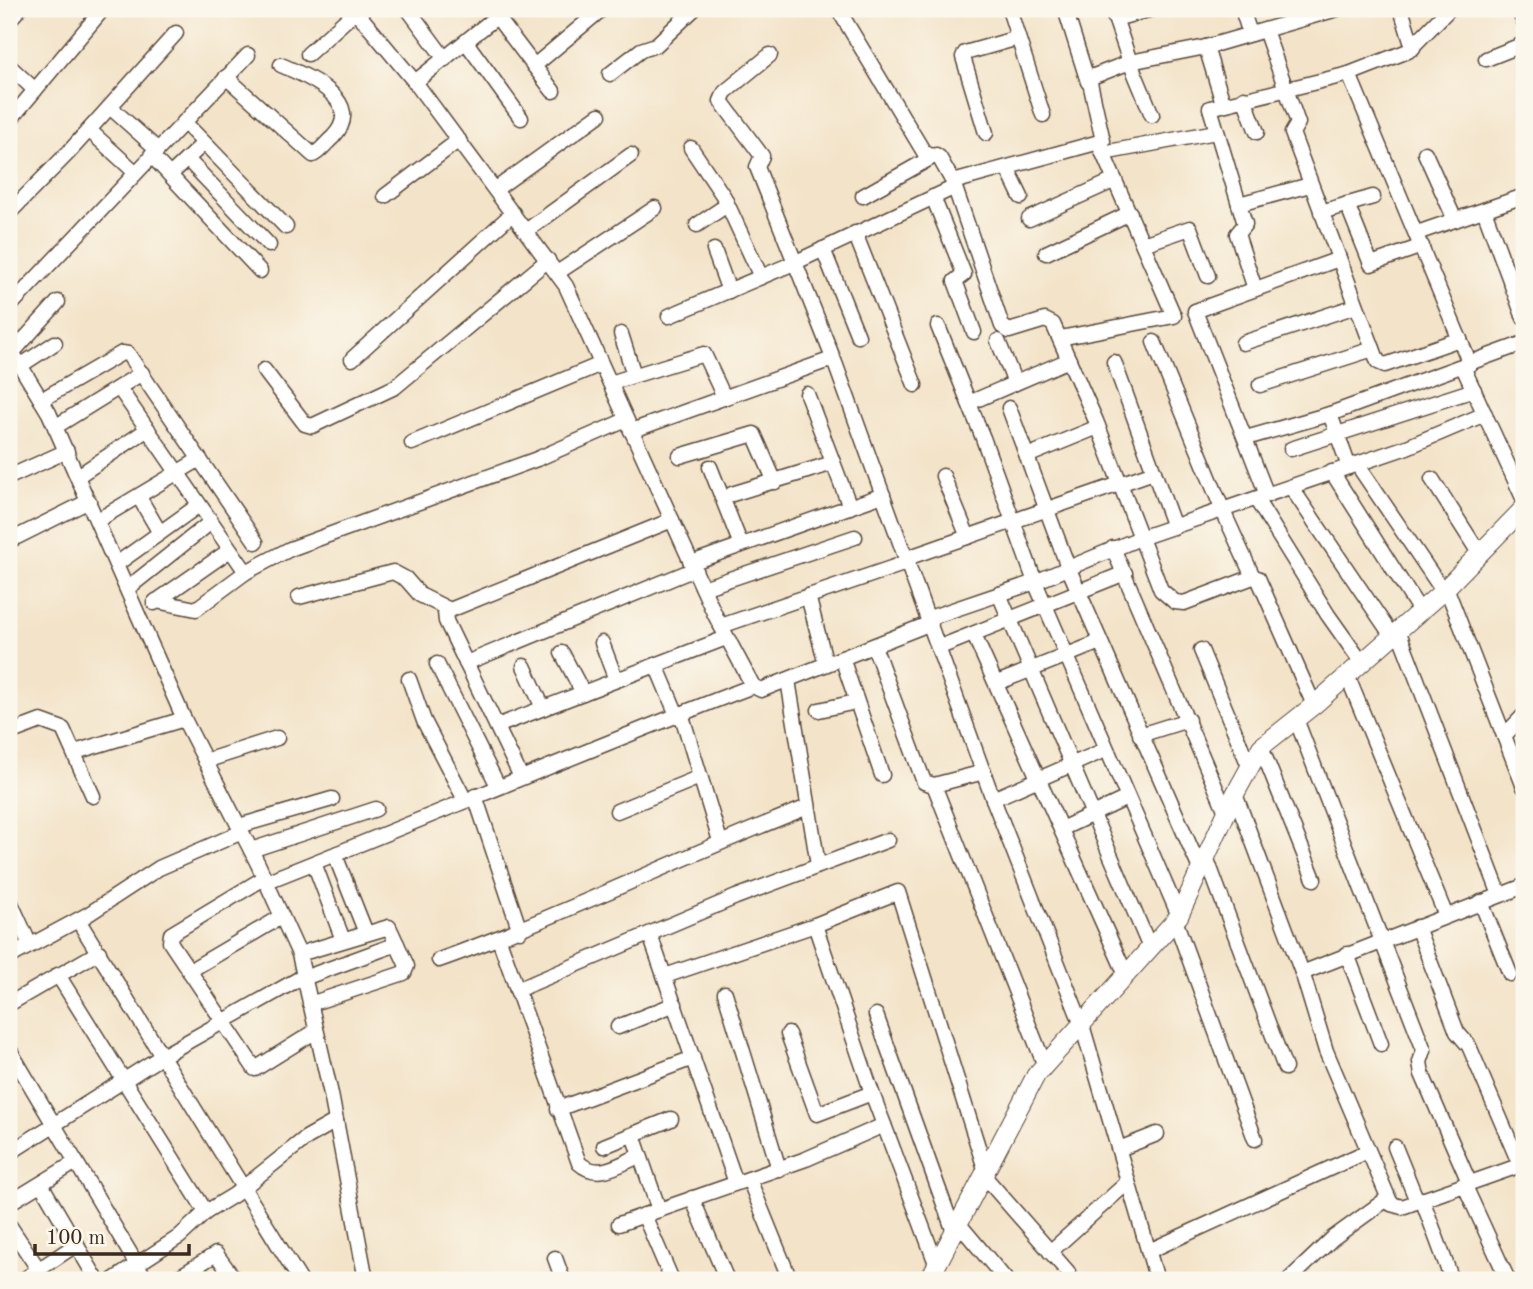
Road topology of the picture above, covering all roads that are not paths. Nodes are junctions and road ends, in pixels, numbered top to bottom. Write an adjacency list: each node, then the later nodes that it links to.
1 (19, 9): 18 (street)
2 (103, 9): 43 (street)
3 (408, 9): 31 (street)
4 (602, 9): 36 (street)
5 (694, 9): 37 (street)
6 (838, 9): 65 (street)
7 (1009, 9): 23 (street)
8 (1065, 9): 41 (street)
9 (1152, 9): 17 (street)
10 (1242, 9): 22 (street)
11 (1337, 9): 20 (street)
12 (1401, 9): 27 (street)
13 (1449, 9): 27 (street)
14 (1518, 9): 19 (street)
15 (355, 10): 28 (street); 40 (street)
16 (502, 13): 24 (street); 36 (street)
17 (1113, 14): 33 (street)
18 (9, 20)
19 (1524, 22)
20 (1265, 30): 22 (street); 42 (street)
21 (176, 33): 47 (street)
22 (1250, 34): 26 (street)
23 (1018, 38): 48 (street); 57 (street)
24 (466, 43): 31 (street); 51 (street)
25 (1524, 44): 32 (street)
26 (1206, 47): 33 (street); 46 (street)
27 (1413, 48): 38 (street)
28 (308, 54)
29 (248, 55): 39 (street)
30 (770, 55): 103 (street)
31 (445, 59): 40 (street)
32 (1486, 59)
33 (1130, 62): 41 (street); 49 (street)
34 (281, 65): 39 (street)
35 (9, 66): 43 (street)
36 (534, 66): 44 (street)
37 (611, 74)
38 (1349, 74): 42 (street); 95 (street)
39 (226, 77): 53 (street)
40 (415, 82): 58 (street)
41 (1088, 82): 61 (street)
42 (1285, 89): 45 (street); 72 (street)
43 (35, 90): 52 (street)
44 (553, 91)
45 (1244, 98): 46 (street); 56 (street)
46 (1223, 103): 55 (street)
47 (110, 107): 54 (street); 62 (street)
48 (1043, 115)
49 (1152, 115)
50 (599, 116): 73 (street)
51 (521, 118)
52 (9, 121)
53 (184, 122): 59 (street); 62 (street)
54 (89, 130): 68 (street); 86 (street)
55 (1216, 132): 61 (street); 80 (street)
56 (1257, 132)
57 (986, 133)
58 (459, 140): 73 (street); 74 (street)
59 (204, 143): 66 (street); 92 (street)
60 (691, 148): 82 (street)
61 (1101, 149): 67 (street); 70 (street)
62 (154, 152): 68 (street); 69 (street)
63 (1425, 153): 90 (street)
64 (631, 155): 93 (street)
65 (936, 155): 71 (street); 75 (street)
66 (187, 159): 69 (street); 97 (street)
67 (1007, 168): 71 (street); 78 (street)
68 (135, 172): 112 (street)
69 (170, 175): 104 (street)
70 (1115, 180): 88 (street); 89 (street)
71 (954, 184): 77 (street); 121 (street)
72 (1310, 185): 80 (street); 85 (street)
73 (496, 189): 87 (street)
74 (385, 196)
75 (863, 196)
76 (1524, 196): 84 (street)
77 (933, 197): 94 (street); 118 (street)
78 (1021, 197)
79 (1373, 197): 81 (street)
80 (1239, 204): 108 (street)
81 (1347, 204): 85 (street); 95 (street)
82 (727, 205): 91 (street); 107 (street)
83 (655, 208): 105 (street)
84 (1484, 210): 90 (street); 116 (street)
85 (1321, 212): 102 (street)
86 (9, 213)
87 (513, 213): 93 (street); 130 (street)
88 (1130, 213): 96 (street); 100 (street)
89 (1029, 219)
90 (1455, 220): 95 (street)
91 (697, 225)
92 (286, 228)
93 (526, 231): 101 (street)
94 (855, 233): 98 (street); 141 (street)
95 (1420, 240): 122 (street)
96 (1143, 244): 106 (street); 115 (street)
97 (269, 245)
98 (824, 248): 103 (street); 120 (street)
99 (713, 250): 109 (street)
100 (1046, 253)
101 (548, 260): 105 (street); 136 (street)
102 (1339, 260): 108 (street); 111 (street)
103 (794, 262): 107 (street); 131 (street)
104 (260, 271)
105 (557, 273): 134 (street)
106 (1208, 276)
107 (761, 277): 109 (street)
108 (1255, 289): 113 (street)
109 (729, 291): 114 (street)
110 (58, 302): 129 (street)
111 (1356, 306): 126 (street); 128 (street)
112 (9, 307)
113 (1195, 311): 115 (street); 157 (street)
114 (669, 316)
115 (1174, 316): 121 (street)
116 (1524, 318)
117 (938, 327): 148 (street)
118 (974, 332)
119 (621, 334): 138 (street)
120 (858, 336)
121 (1060, 338): 132 (street)
122 (1460, 339): 128 (street); 135 (street)
123 (998, 341): 140 (street)
124 (1154, 342): 186 (street)
125 (55, 343): 129 (street)
126 (1244, 343)
127 (1524, 343): 135 (street)
128 (1373, 349): 142 (street)
129 (14, 355): 147 (street)
130 (352, 359)
131 (832, 359): 146 (street); 178 (street)
132 (1069, 360): 140 (street); 154 (street)
133 (1114, 362): 167 (street)
134 (601, 364): 139 (street); 158 (street)
135 (1466, 365): 144 (street); 150 (street)
136 (264, 370)
137 (142, 373): 143 (street); 147 (street); 163 (street)
138 (634, 375): 139 (street); 146 (street)
139 (610, 383): 152 (street)
140 (1015, 383): 148 (street)
141 (915, 385)
142 (1260, 385)
143 (119, 387): 153 (street); 155 (street)
144 (1474, 390): 151 (street); 156 (street)
145 (807, 394): 164 (street)
146 (724, 397): 152 (street)
147 (41, 400): 153 (street)
148 (969, 403): 190 (street)
149 (1009, 408): 162 (street)
150 (1331, 414): 156 (street); 157 (street)
151 (1485, 414): 165 (street); 184 (street)
152 (629, 425): 188 (street); 206 (street)
153 (55, 427): 160 (street)
154 (1098, 427): 162 (street); 175 (street)
155 (148, 429): 169 (street); 170 (street)
156 (1339, 435): 159 (street); 165 (street)
157 (1246, 438): 180 (street)
158 (412, 443)
159 (1291, 449)
160 (67, 451): 170 (street); 172 (street)
161 (680, 456): 174 (street)
162 (1027, 456): 185 (street)
163 (200, 459): 169 (street); 197 (street)
164 (833, 463): 174 (street); 183 (street)
165 (1353, 465): 168 (street); 212 (street)
166 (710, 467): 198 (street)
167 (1154, 472): 175 (street); 191 (street)
168 (1332, 472): 176 (street); 220 (street)
169 (179, 474): 179 (street); 182 (street)
170 (78, 476): 181 (street)
171 (943, 476): 194 (street)
172 (9, 477)
173 (1432, 479): 201 (street)
174 (775, 482): 177 (street)
175 (1119, 486): 185 (street); 195 (street)
176 (1291, 487): 180 (street); 225 (street)
177 (732, 494)
178 (883, 495): 183 (street); 202 (street)
179 (138, 497): 187 (street); 192 (street)
180 (1262, 497): 186 (street); 236 (street)
181 (89, 501): 187 (street); 196 (street)
182 (199, 505): 189 (street); 192 (street)
183 (850, 507): 198 (street)
184 (1524, 508): 201 (main road)
185 (1047, 510): 190 (street); 205 (street)
186 (1223, 511): 191 (street); 208 (street)
187 (98, 520): 203 (street)
188 (672, 520): 204 (street); 219 (street)
189 (211, 522): 200 (street); 210 (street)
190 (1013, 522): 194 (street); 209 (street)
191 (1174, 527): 195 (street)
192 (160, 533): 203 (street)
193 (855, 537): 211 (street)
194 (968, 537): 202 (street)
195 (1140, 538): 199 (street); 208 (street)
196 (9, 541)
197 (256, 542)
198 (741, 545): 204 (street)
199 (1113, 548): 205 (street); 207 (street)
200 (230, 550): 206 (street); 217 (street)
201 (1479, 553): 212 (main road)
202 (908, 560): 215 (street); 223 (street)
203 (118, 563): 210 (street)
204 (693, 566): 211 (street); 235 (street)
205 (1068, 567): 209 (street); 213 (street)
206 (246, 572): 217 (street)
207 (1125, 573): 213 (street); 257 (street)
208 (1254, 577): 250 (street)
209 (1035, 582): 214 (street); 218 (street)
210 (128, 588): 221 (street)
211 (703, 588): 224 (street)
212 (1444, 589): 220 (main road); 261 (street)
213 (1079, 593): 218 (street); 227 (street)
214 (999, 594): 222 (street); 223 (street)
215 (808, 596): 224 (street); 238 (street)
216 (299, 597): 219 (street)
217 (156, 601): 221 (street)
218 (1044, 606): 222 (street); 233 (street)
219 (448, 609): 235 (street)
220 (1420, 611): 225 (main road)
221 (139, 613): 255 (street)
222 (1010, 620): 226 (street); 241 (street)
223 (930, 621): 229 (street); 230 (street)
224 (723, 632): 239 (street); 247 (street)
225 (1395, 633): 236 (main road); 300 (street)
226 (974, 635): 230 (street); 246 (street)
227 (1100, 642): 233 (street); 260 (street)
228 (602, 643): 244 (street)
229 (874, 646): 234 (street); 274 (street)
230 (940, 647): 269 (street)
231 (1201, 650): 268 (street)
232 (562, 653): 248 (street)
233 (1065, 654): 241 (street); 264 (street)
234 (842, 658): 238 (street); 249 (street)
235 (466, 663): 258 (street)
236 (1362, 663): 242 (main road)
237 (437, 664): 275 (street)
238 (827, 664): 245 (street)
239 (656, 665): 244 (street); 253 (street)
240 (524, 666): 251 (street)
241 (1031, 668): 246 (street); 267 (street)
242 (1347, 676): 250 (main road); 303 (street)
243 (409, 679): 282 (street)
244 (616, 680): 248 (street)
245 (788, 680): 247 (street); 283 (street)
246 (997, 683): 273 (street)
247 (753, 687): 253 (street)
248 (583, 693): 251 (street)
249 (856, 702): 252 (street); 270 (street)
250 (1314, 705): 256 (main road)
251 (543, 708): 258 (street)
252 (819, 710)
253 (679, 714): 271 (street); 272 (street)
254 (1524, 715): 261 (street)
255 (184, 719): 265 (street); 266 (street)
256 (1296, 719): 263 (main road); 314 (street)
257 (1188, 720): 260 (street); 286 (street)
258 (496, 726): 272 (street)
259 (9, 733): 265 (street)
260 (1140, 735): 295 (street)
261 (1504, 736): 276 (street)
262 (277, 738): 266 (street)
263 (1261, 747): 268 (main road); 297 (street)
264 (1105, 750): 267 (street); 279 (street)
265 (75, 752): 278 (street)
266 (205, 761): 288 (street)
267 (1073, 765): 273 (street); 287 (street)
268 (1249, 766): 277 (main road)
269 (984, 772): 274 (street); 281 (street)
270 (882, 775)
271 (701, 776): 285 (street); 291 (street)
272 (521, 777): 275 (street)
273 (1039, 779): 281 (street); 289 (street)
274 (934, 785): 345 (street)
275 (498, 786): 282 (street)
276 (1524, 787)
277 (1235, 794): 286 (main road); 324 (street)
278 (93, 796)
279 (1127, 798): 287 (street); 305 (street)
280 (332, 799): 288 (street)
281 (993, 799): 337 (street)
282 (464, 800): 293 (street); 309 (street)
283 (808, 807): 291 (street); 296 (street)
284 (376, 809): 292 (street)
285 (617, 811)
286 (1226, 812): 295 (main road)
287 (1094, 814): 289 (street); 317 (street)
288 (240, 829): 292 (street); 306 (street)
289 (1061, 829): 327 (street)
290 (888, 840): 296 (street)
291 (720, 841): 309 (street)
292 (251, 850): 298 (street)
293 (335, 855): 294 (street); 310 (street)
294 (314, 863): 298 (street); 313 (street)
295 (1203, 863): 305 (main road); 346 (street)
296 (818, 865): 311 (street)
297 (1314, 879)
298 (265, 880): 304 (street); 323 (street)
299 (1524, 886): 300 (street)
300 (1500, 895): 302 (street)
301 (9, 900): 316 (street)
302 (1481, 902): 303 (street); 325 (street)
303 (1446, 916): 308 (street)
304 (281, 917): 319 (street); 323 (street)
305 (1177, 918): 317 (main road); 356 (street)
306 (78, 920): 316 (street); 318 (street)
307 (816, 925): 328 (street); 348 (street); 366 (street)
308 (1417, 927): 314 (street); 364 (street)
309 (520, 931): 312 (street)
310 (366, 933): 313 (street); 315 (street)
311 (650, 935): 328 (street); 330 (street)
312 (499, 939): 322 (street); 330 (street)
313 (344, 940): 319 (street)
314 (1382, 940): 320 (street); 369 (street)
315 (397, 943): 329 (street); 333 (street)
316 (30, 945): 321 (street)
317 (1150, 948): 327 (main road)
318 (99, 952): 326 (street); 343 (street)
319 (299, 954): 329 (street)
320 (1347, 954): 324 (street); 341 (street)
321 (9, 957)
322 (439, 960)
323 (189, 971): 336 (street)
324 (1302, 973): 360 (street)
325 (1510, 974)
326 (58, 975): 332 (street); 347 (street)
327 (1126, 975): 337 (main road)
328 (665, 976): 334 (street)
329 (304, 977): 333 (street); 336 (street)
330 (517, 990): 349 (street)
331 (725, 993): 365 (street)
332 (9, 1004)
333 (310, 1004): 339 (street)
334 (675, 1004): 338 (street); 344 (street)
335 (876, 1015): 380 (street)
336 (221, 1022): 339 (street); 343 (street)
337 (1082, 1025): 345 (main road); 359 (street)
338 (618, 1027)
339 (316, 1031): 351 (street)
340 (788, 1034): 348 (street)
341 (1381, 1044)
342 (9, 1049): 352 (street)
343 (164, 1055): 347 (street); 371 (street)
344 (693, 1058): 349 (street); 367 (street)
345 (1045, 1066): 366 (main road)
346 (1285, 1068)
347 (124, 1082): 352 (street); 376 (street)
348 (872, 1093): 353 (street)
349 (558, 1110): 362 (street)
350 (671, 1119): 355 (street)
351 (336, 1121): 371 (street); 397 (street)
352 (54, 1125): 361 (street); 363 (street)
353 (884, 1125): 365 (street); 389 (street)
354 (1157, 1134): 359 (street)
355 (633, 1135): 357 (street); 362 (street)
356 (1255, 1139)
357 (604, 1146)
358 (1395, 1147): 374 (street)
359 (1119, 1149): 368 (street)
360 (1368, 1151): 373 (street); 382 (street)
361 (9, 1153)
362 (639, 1156): 377 (street)
363 (76, 1163): 370 (street); 385 (street)
364 (1522, 1164): 369 (street)
365 (779, 1169): 367 (street)
366 (985, 1174): 380 (main road); 383 (street)
367 (743, 1181): 372 (street); 401 (street)
368 (1128, 1182): 382 (street); 383 (street)
369 (1466, 1183): 374 (street); 406 (street)
370 (41, 1184): 375 (street); 381 (street)
371 (245, 1186): 376 (street); 396 (street)
372 (692, 1198): 377 (street); 400 (street)
373 (1387, 1199): 374 (street); 404 (street)
374 (1420, 1200): 405 (street)
375 (9, 1203)
376 (206, 1212): 385 (street)
377 (651, 1212): 379 (street); 399 (street)
378 (9, 1224): 386 (street)
379 (619, 1224)
380 (957, 1228): 389 (main road); 402 (street)
381 (76, 1244): 386 (street); 391 (street)
382 (1149, 1251): 403 (street)
383 (1050, 1252): 387 (street)
384 (555, 1258): 398 (street)
385 (136, 1264): 392 (street); 393 (street)
386 (39, 1270): 390 (street)
387 (1068, 1272)
388 (191, 1276): 394 (street); 395 (street)
389 (933, 1276)
390 (23, 1280)
391 (97, 1280)
392 (113, 1280)
393 (146, 1280)
394 (174, 1280)
395 (235, 1280)
396 (300, 1280)
397 (366, 1280)
398 (564, 1280)
399 (672, 1280)
400 (727, 1280)
401 (790, 1280)
402 (1006, 1280)
403 (1157, 1280)
404 (1289, 1280)
405 (1452, 1280)
406 (1508, 1280)

